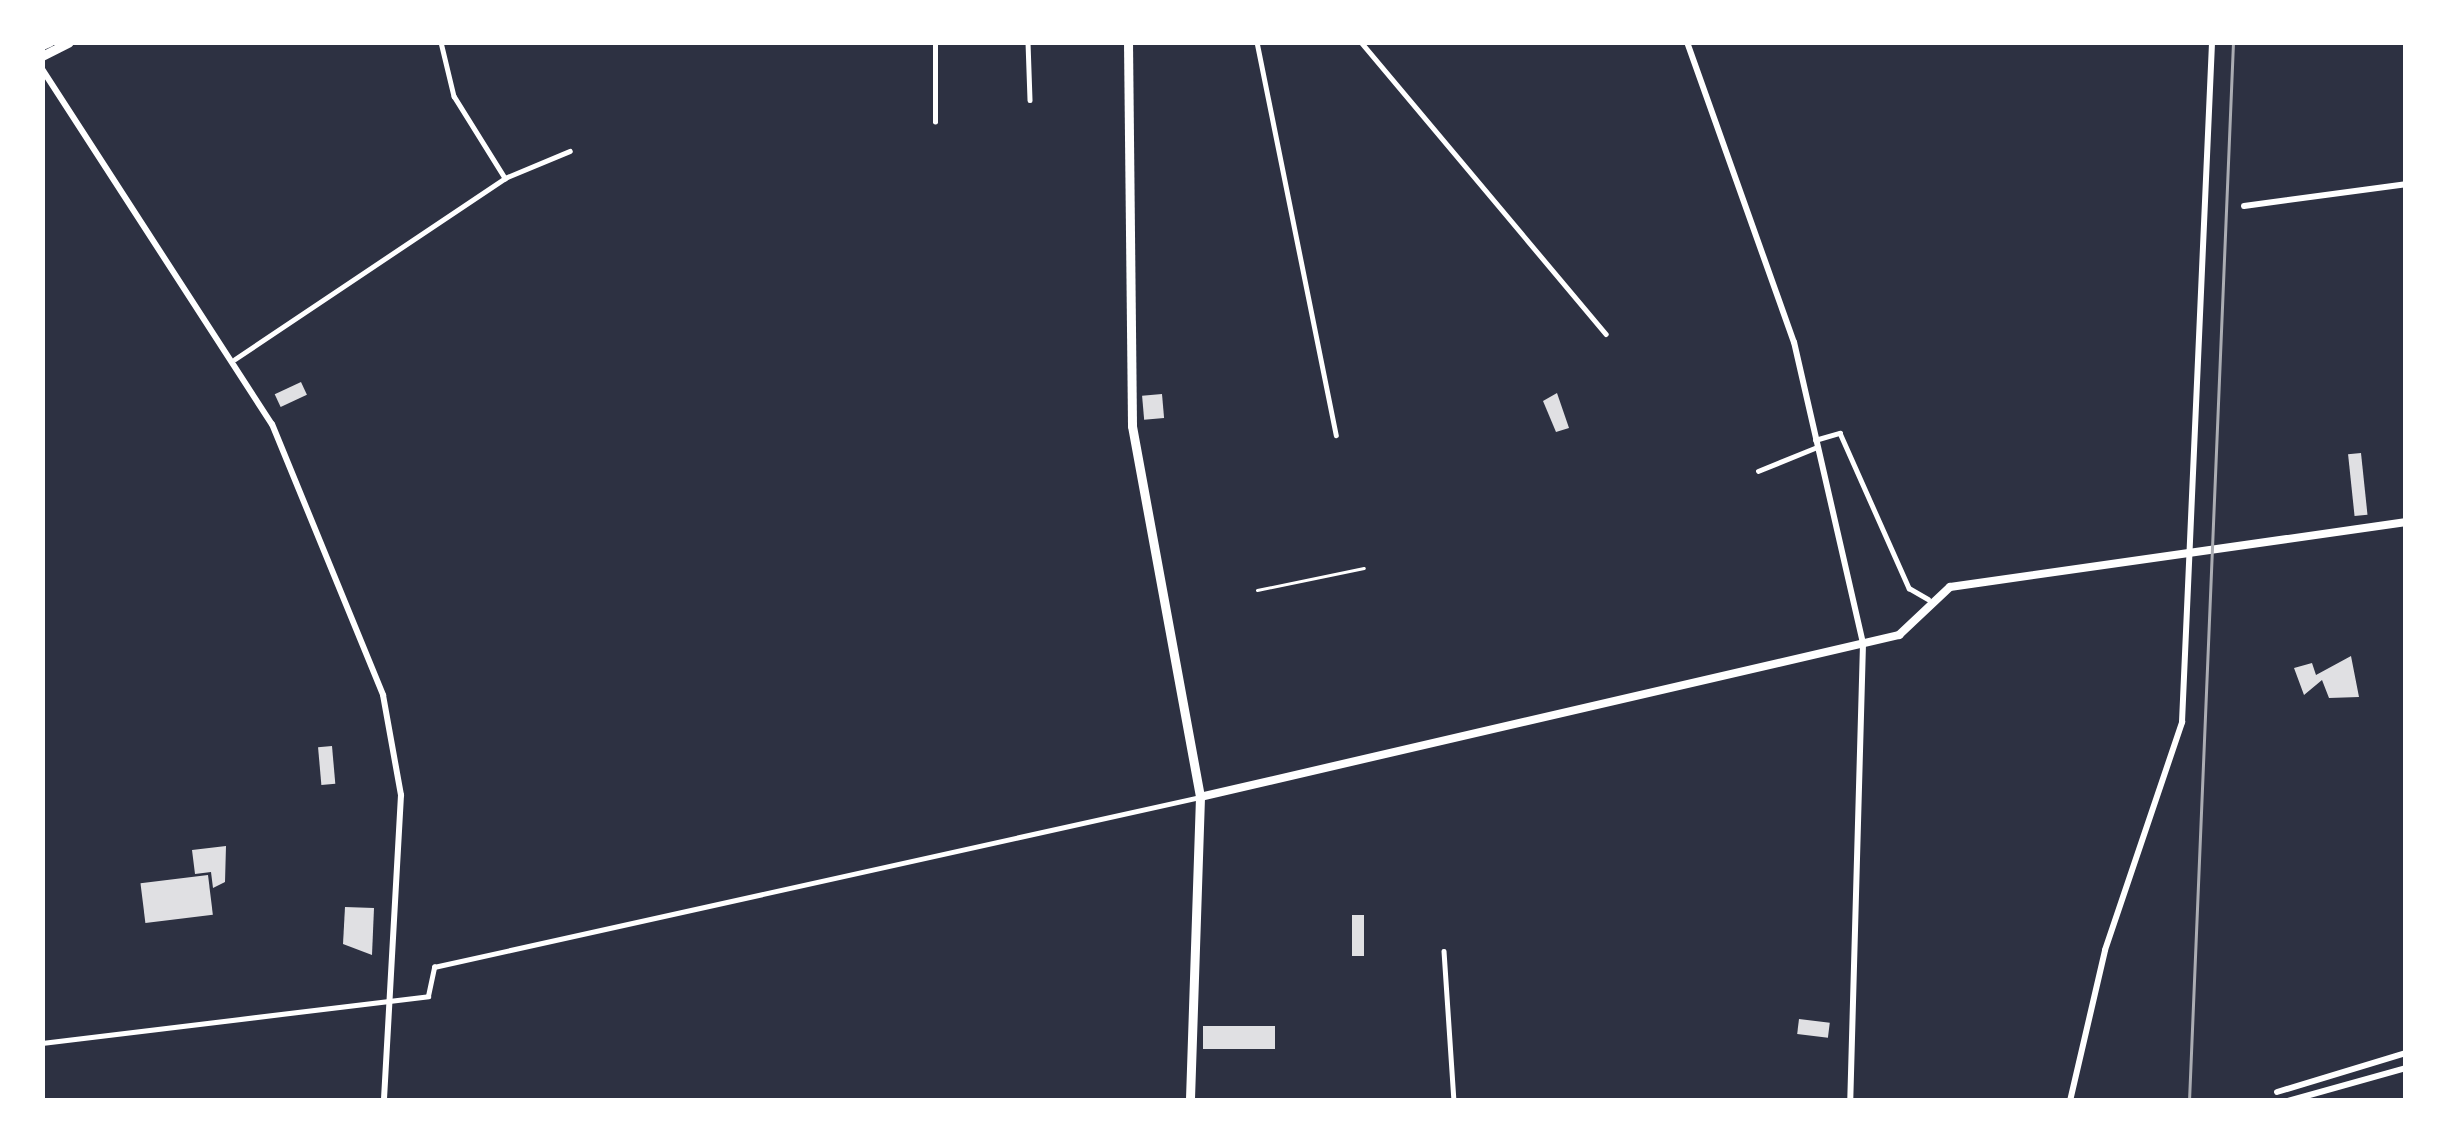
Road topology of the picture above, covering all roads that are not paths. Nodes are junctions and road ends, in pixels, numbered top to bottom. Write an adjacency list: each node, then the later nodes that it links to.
1 (68, 42): 10 (highway)
2 (441, 42): 15 (street)
3 (935, 42): 13 (street)
4 (1028, 42): 12 (street)
5 (1128, 42): 29 (highway)
6 (1257, 42): 20 (street)
7 (1361, 42): 18 (street)
8 (1687, 42): 21 (street)
9 (2212, 42): 24 (street)
10 (42, 56)
11 (42, 69): 19 (street)
12 (1030, 100)
13 (934, 122)
14 (569, 151): 15 (street)
15 (505, 178): 19 (street)
16 (2406, 184): 17 (street)
17 (2244, 206)
18 (1606, 334)
19 (236, 359): 31 (street)
20 (1336, 435)
21 (1816, 443): 22 (street); 27 (street); 28 (street)
22 (1758, 471)
23 (2406, 522): 24 (main road)
24 (2193, 552): 27 (main road); 40 (street)
25 (1364, 568): 26 (street)
26 (1257, 590)
27 (1928, 599): 28 (main road)
28 (1863, 644): 29 (main road); 39 (street)
29 (1200, 797): 31 (street); 37 (highway)
30 (1444, 951): 38 (street)
31 (387, 1003): 32 (street); 36 (street)
32 (42, 1043)
33 (2406, 1052): 35 (street)
34 (2405, 1069): 41 (street)
35 (2277, 1092)
36 (384, 1101)
37 (1190, 1101)
38 (1454, 1101)
39 (1850, 1101)
40 (2070, 1101)
41 (2288, 1101)

